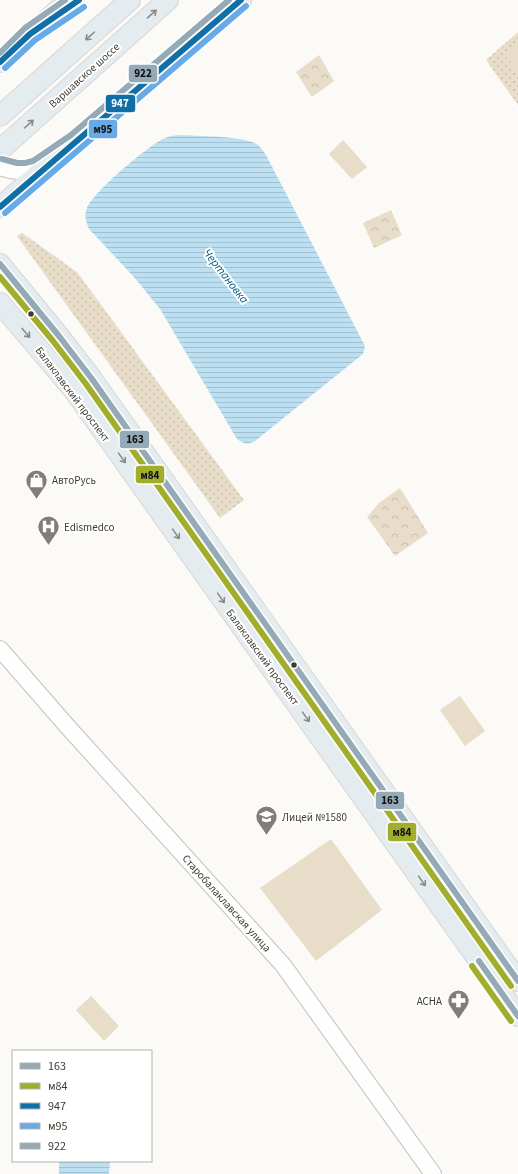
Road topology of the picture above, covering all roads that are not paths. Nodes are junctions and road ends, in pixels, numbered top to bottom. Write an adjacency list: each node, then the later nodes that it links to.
1 (69, 0): 6 (main road)
2 (79, 0): 6 (main road)
3 (168, 0): 10 (main road, Варшавское шоссе, one-way to 3)
4 (241, 0): 9 (main road)
5 (125, 5): 8 (main road, one-way to 8)
6 (30, 34): 7 (main road)
7 (1, 62)
8 (0, 116)
9 (76, 142): 11 (street); 12 (main road)
10 (0, 150)
11 (0, 167)
12 (0, 207)
13 (0, 264): 14 (main road, Балаклавский проспект)
14 (27, 297): 15 (street); 16 (main road, Балаклавский проспект)
15 (3, 307): 17 (main road, Балаклавский проспект, one-way to 17)
16 (266, 624): 17 (street); 19 (main road, Балаклавский проспект)
17 (247, 634): 20 (main road, Балаклавский проспект, one-way to 20)
18 (0, 649): 23 (street, Старобалаклавская улица)
19 (421, 843): 20 (street); 21 (main road, Балаклавский проспект)
20 (403, 854): 22 (main road, Балаклавский проспект, one-way to 22)
21 (518, 981)
22 (518, 1016)
23 (433, 1174)

